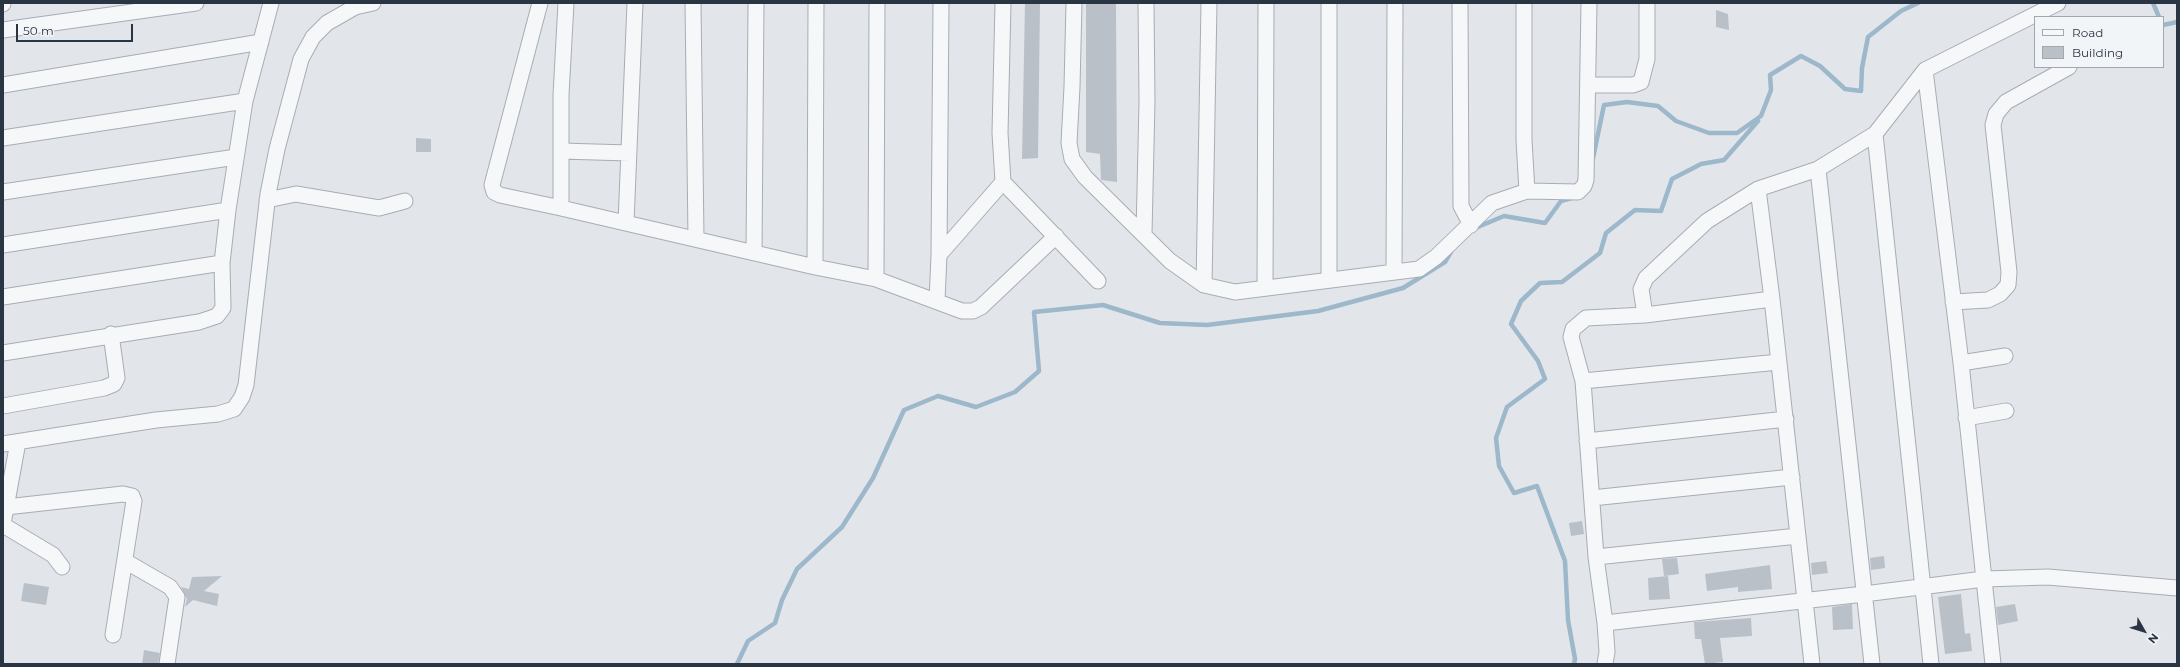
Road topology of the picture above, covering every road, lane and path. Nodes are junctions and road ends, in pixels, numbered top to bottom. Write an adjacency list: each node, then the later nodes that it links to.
1 (196, 3): 25 (street)
2 (271, 3): 26 (street)
3 (373, 3): 24 (street)
4 (540, 3): 44 (street)
5 (566, 3): 34 (street)
6 (635, 3): 35 (street)
7 (693, 3): 50 (street)
8 (756, 3): 52 (street)
9 (816, 3): 55 (street)
10 (877, 3): 57 (street)
11 (941, 3): 53 (street)
12 (1003, 3): 38 (street)
13 (1074, 3): 48 (street)
14 (1146, 3): 48 (street)
15 (1208, 3): 60 (street)
16 (1266, 3): 61 (street)
17 (1329, 3): 58 (street)
18 (1395, 3): 56 (street)
19 (1460, 3): 47 (street)
20 (1524, 3): 40 (street)
21 (1589, 3): 30 (street)
22 (1647, 3): 30 (street)
23 (2058, 3): 28 (street)
24 (355, 5): 42 (street)
25 (3, 30)
26 (261, 42): 29 (street); 31 (street)
27 (2067, 68): 65 (street)
28 (1925, 70): 32 (street); 65 (street)
29 (3, 85)
30 (1588, 85): 40 (street)
31 (245, 101): 33 (street); 36 (street)
32 (1875, 134): 37 (street); 88 (street)
33 (3, 138)
34 (561, 151): 35 (street); 44 (street)
35 (629, 152): 46 (street)
36 (236, 157): 41 (street); 45 (street)
37 (1818, 169): 39 (street); 90 (street)
38 (1003, 182): 49 (street); 53 (street)
39 (1758, 189): 63 (street); 66 (street)
40 (1527, 191): 47 (street)
41 (3, 192)
42 (268, 200): 43 (street); 78 (street)
43 (405, 201)
44 (561, 208): 46 (street)
45 (228, 210): 51 (street); 54 (street)
46 (626, 223): 50 (street)
47 (1471, 225): 56 (street)
48 (1144, 234): 60 (street)
49 (1056, 236): 59 (street); 64 (street)
50 (696, 238): 52 (street)
51 (3, 245)
52 (754, 253): 55 (street)
53 (940, 255): 64 (street)
54 (222, 263): 62 (street); 67 (street)
55 (815, 268): 57 (street)
56 (1394, 272): 58 (street)
57 (876, 279): 64 (street)
58 (1329, 280): 61 (street)
59 (1098, 281)
60 (1204, 285): 61 (street)
61 (1265, 288)
62 (3, 297)
63 (1772, 300): 66 (street); 70 (street)
64 (937, 301)
65 (1953, 302): 71 (street)
66 (1645, 315): 72 (street)
67 (111, 334): 68 (street); 73 (street)
68 (3, 353)
69 (2005, 356): 71 (street)
70 (1779, 362): 72 (street); 76 (street)
71 (1961, 363): 75 (street)
72 (1583, 381): 77 (street)
73 (3, 406)
74 (2006, 411): 75 (street)
75 (1966, 418): 87 (street)
76 (1786, 419): 77 (street); 80 (street)
77 (1587, 441): 81 (street)
78 (18, 442): 79 (street); 82 (street)
79 (3, 444)
80 (1792, 477): 81 (street); 83 (street)
81 (1592, 498): 84 (street)
82 (4, 517): 85 (street); 86 (street)
83 (1798, 536): 84 (street); 91 (street)
84 (1596, 557): 92 (street)
85 (124, 561): 93 (street); 94 (street)
86 (62, 567)
87 (1984, 579): 88 (street); 89 (street); 99 (street)
88 (1923, 587): 90 (street); 98 (street)
89 (2177, 588)
90 (1864, 594): 91 (street); 97 (street)
91 (1804, 601): 92 (street); 96 (street)
92 (1605, 623): 95 (street)
93 (113, 635)
94 (167, 664)
95 (1604, 664)
96 (1807, 664)
97 (1872, 664)
98 (1931, 664)
99 (1993, 664)

